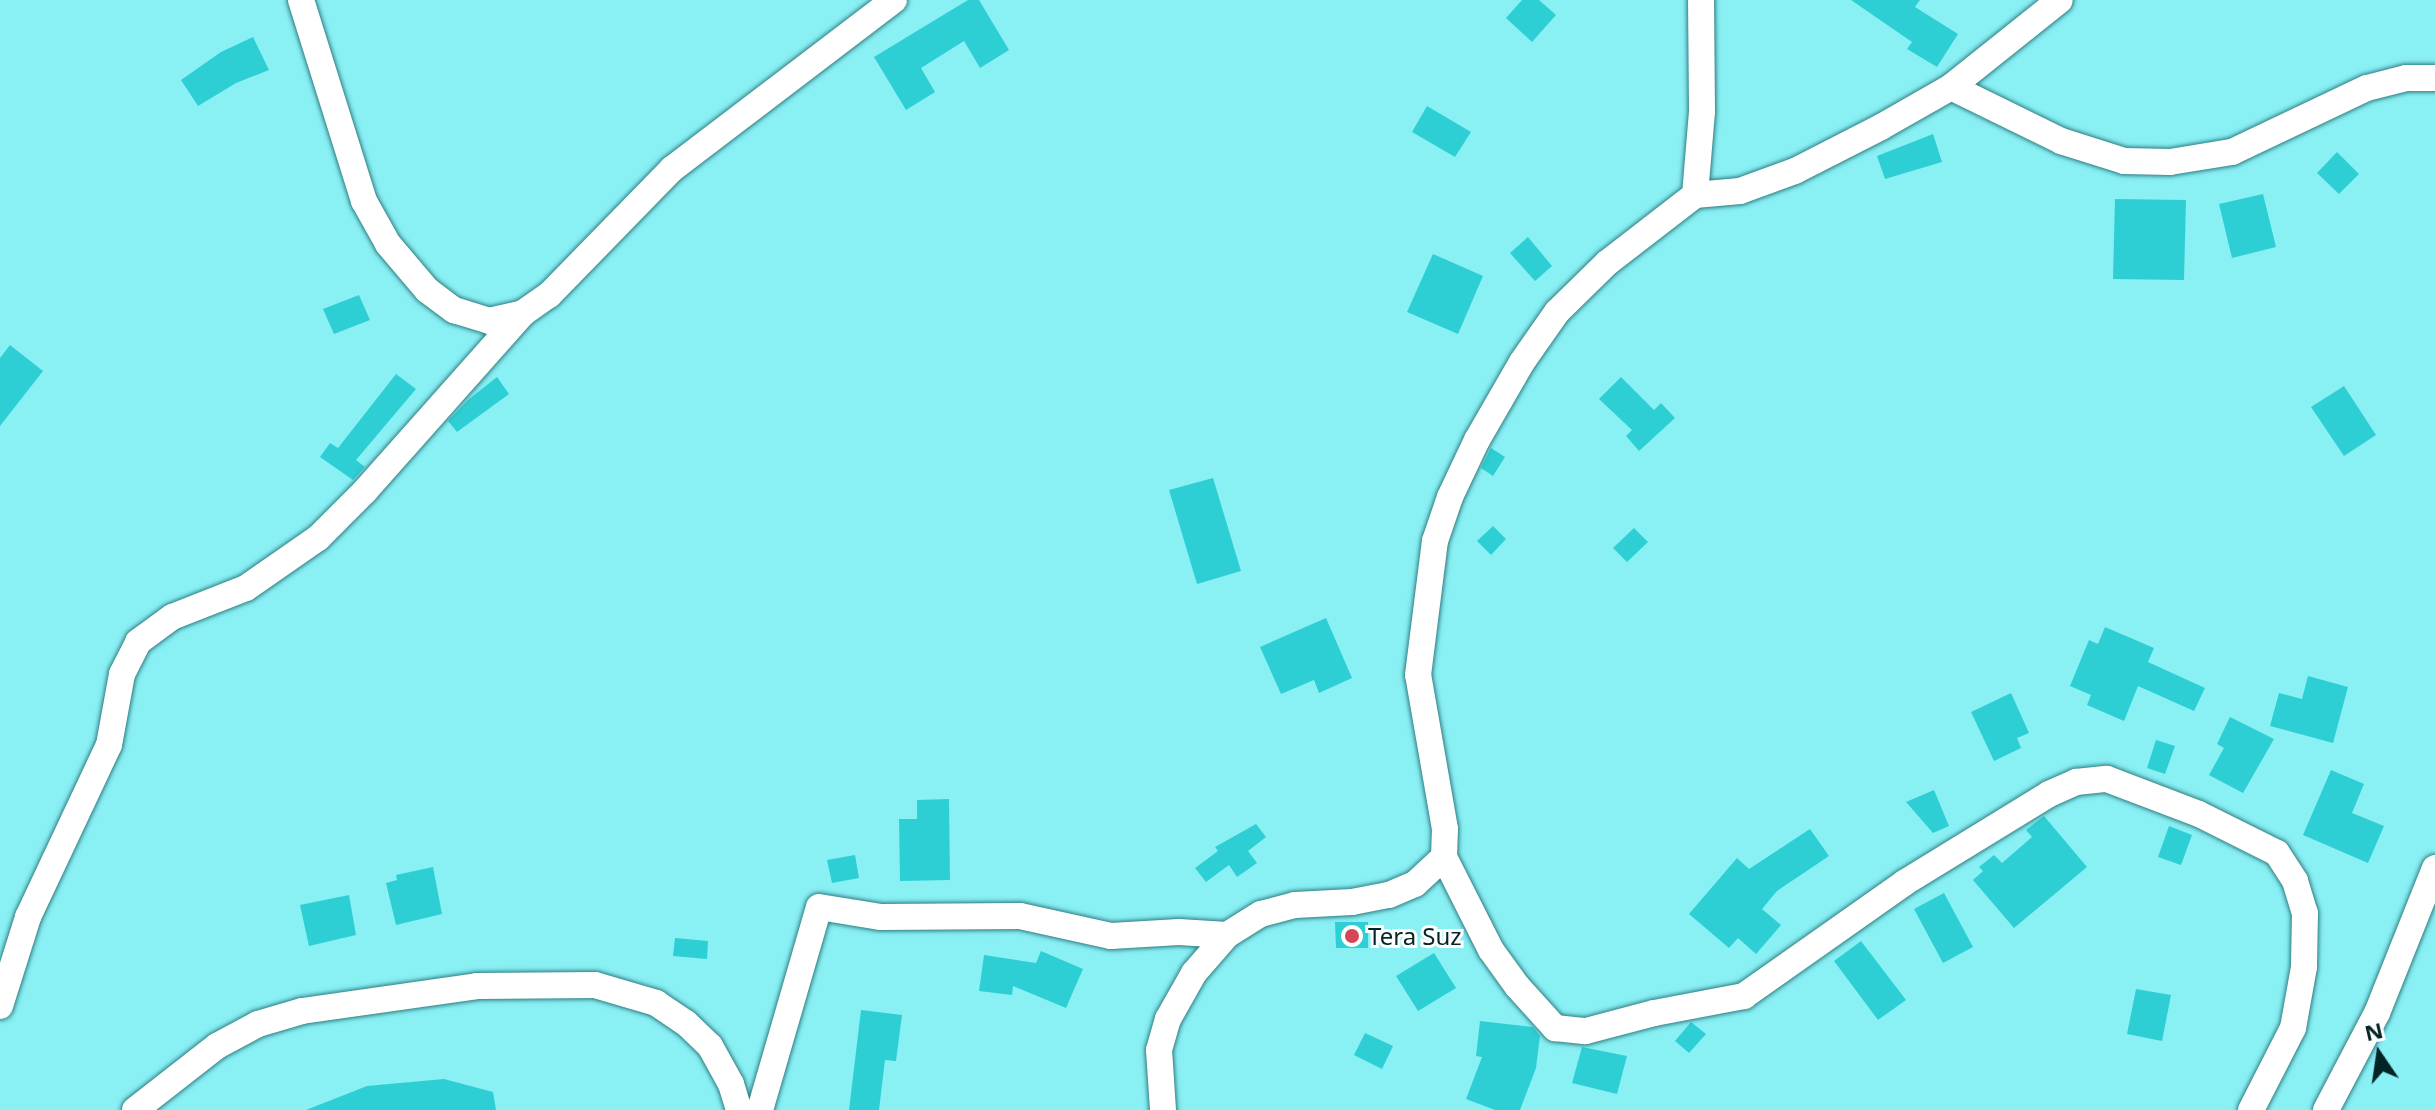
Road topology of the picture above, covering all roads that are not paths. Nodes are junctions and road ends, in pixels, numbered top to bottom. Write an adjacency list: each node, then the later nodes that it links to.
1 (301, 0): 8 (street)
2 (894, 0): 8 (street)
3 (1701, 0): 7 (street)
4 (2060, 0): 6 (street)
5 (2435, 78): 6 (street)
6 (1951, 87): 7 (street)
7 (1695, 195): 9 (street)
8 (523, 313): 12 (street)
9 (1444, 857): 11 (street); 17 (street)
10 (2435, 868): 18 (street)
11 (1227, 935): 15 (street); 16 (street)
12 (0, 1006)
13 (135, 1110): 14 (street)
14 (739, 1110)
15 (760, 1110)
16 (1163, 1110)
17 (2251, 1110)
18 (2326, 1110)

